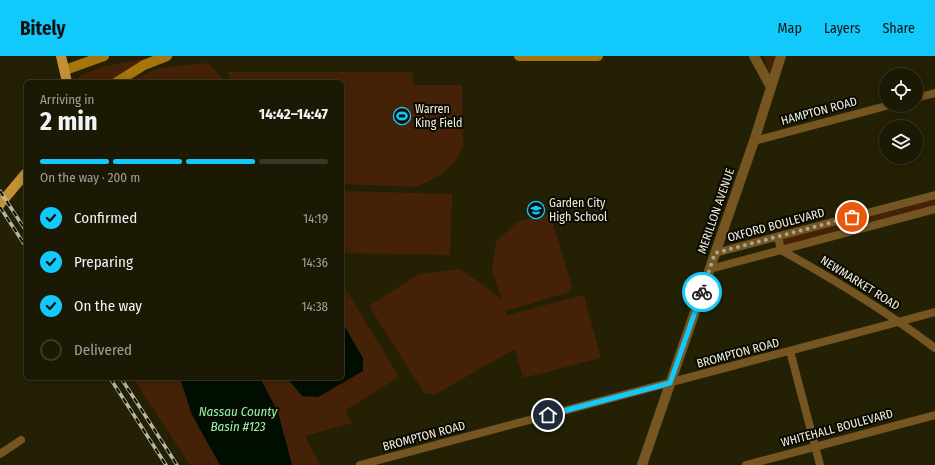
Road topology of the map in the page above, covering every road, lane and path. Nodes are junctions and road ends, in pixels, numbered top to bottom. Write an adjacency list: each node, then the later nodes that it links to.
1 (61, 56): 9 (main road)
2 (104, 56): 9 (main road)
3 (167, 56): 11 (main road)
4 (519, 56): 5 (main road)
5 (598, 56)
6 (754, 56): 12 (street)
7 (761, 56): 12 (street)
8 (781, 56): 12 (street, MERILLON AVENUE)
9 (65, 70): 10 (main road)
10 (67, 80)
11 (120, 80)
12 (771, 87): 16 (street, MERILLON AVENUE)
13 (935, 93): 14 (street)
14 (923, 96)
15 (879, 108): 16 (street, HAMPTON ROAD)
16 (754, 141): 25 (street, MERILLON AVENUE)
17 (24, 176): 19 (main road)
18 (935, 195): 20 (street, OXFORD BOULEVARD)
19 (0, 204)
20 (881, 209): 22 (street); 23 (street, OXFORD BOULEVARD)
21 (935, 209): 22 (street)
22 (884, 222): 24 (street)
23 (778, 237): 24 (street); 25 (street, OXFORD BOULEVARD)
24 (781, 250): 26 (street); 28 (street, NEWMARKET ROAD)
25 (715, 253): 26 (street, MERILLON AVENUE)
26 (710, 269): 31 (street, MERILLON AVENUE)
27 (935, 312): 28 (street, BROMPTON ROAD)
28 (901, 322): 29 (street, NEWMARKET ROAD); 30 (street, BROMPTON ROAD)
29 (935, 348)
30 (790, 351): 31 (street, BROMPTON ROAD); 34 (street)
31 (670, 383): 36 (street, BROMPTON ROAD); 38 (street, MERILLON AVENUE)
32 (935, 415): 34 (street, WHITEHALL BOULEVARD)
33 (21, 440): 35 (street)
34 (816, 446): 39 (street, WHITEHALL BOULEVARD); 40 (street)
35 (0, 454)
36 (380, 463): 37 (street, BROMPTON ROAD)
37 (360, 465)
38 (642, 465)
39 (746, 465)
40 (820, 465)

